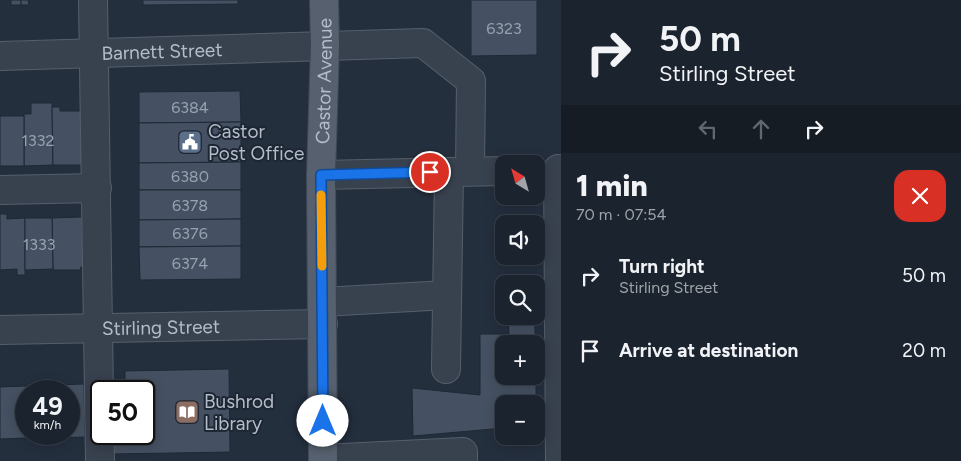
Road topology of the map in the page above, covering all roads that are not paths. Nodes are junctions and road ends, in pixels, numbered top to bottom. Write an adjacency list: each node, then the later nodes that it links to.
1 (93, 0): 4 (street)
2 (324, 0): 3 (main road, Castor Avenue)
3 (325, 45): 4 (street, Barnett Street); 8 (street, Barnett Street); 9 (main road, Castor Avenue)
4 (94, 54): 5 (street, Barnett Street); 10 (street)
5 (0, 56)
6 (495, 170): 8 (street)
7 (552, 170): 17 (street)
8 (459, 172): 9 (street); 12 (street)
9 (321, 175): 13 (main road, Castor Avenue)
10 (97, 188): 11 (street); 14 (street)
11 (0, 190)
12 (447, 295): 13 (street, Stirling Street); 16 (street)
13 (323, 313): 14 (street, Stirling Street); 18 (main road, Castor Avenue)
14 (99, 327): 15 (street, Stirling Street); 19 (street)
15 (0, 330)
16 (446, 369)
17 (560, 390): 21 (street)
18 (323, 460): 20 (street)
19 (100, 461)
20 (463, 461)
21 (560, 461)

